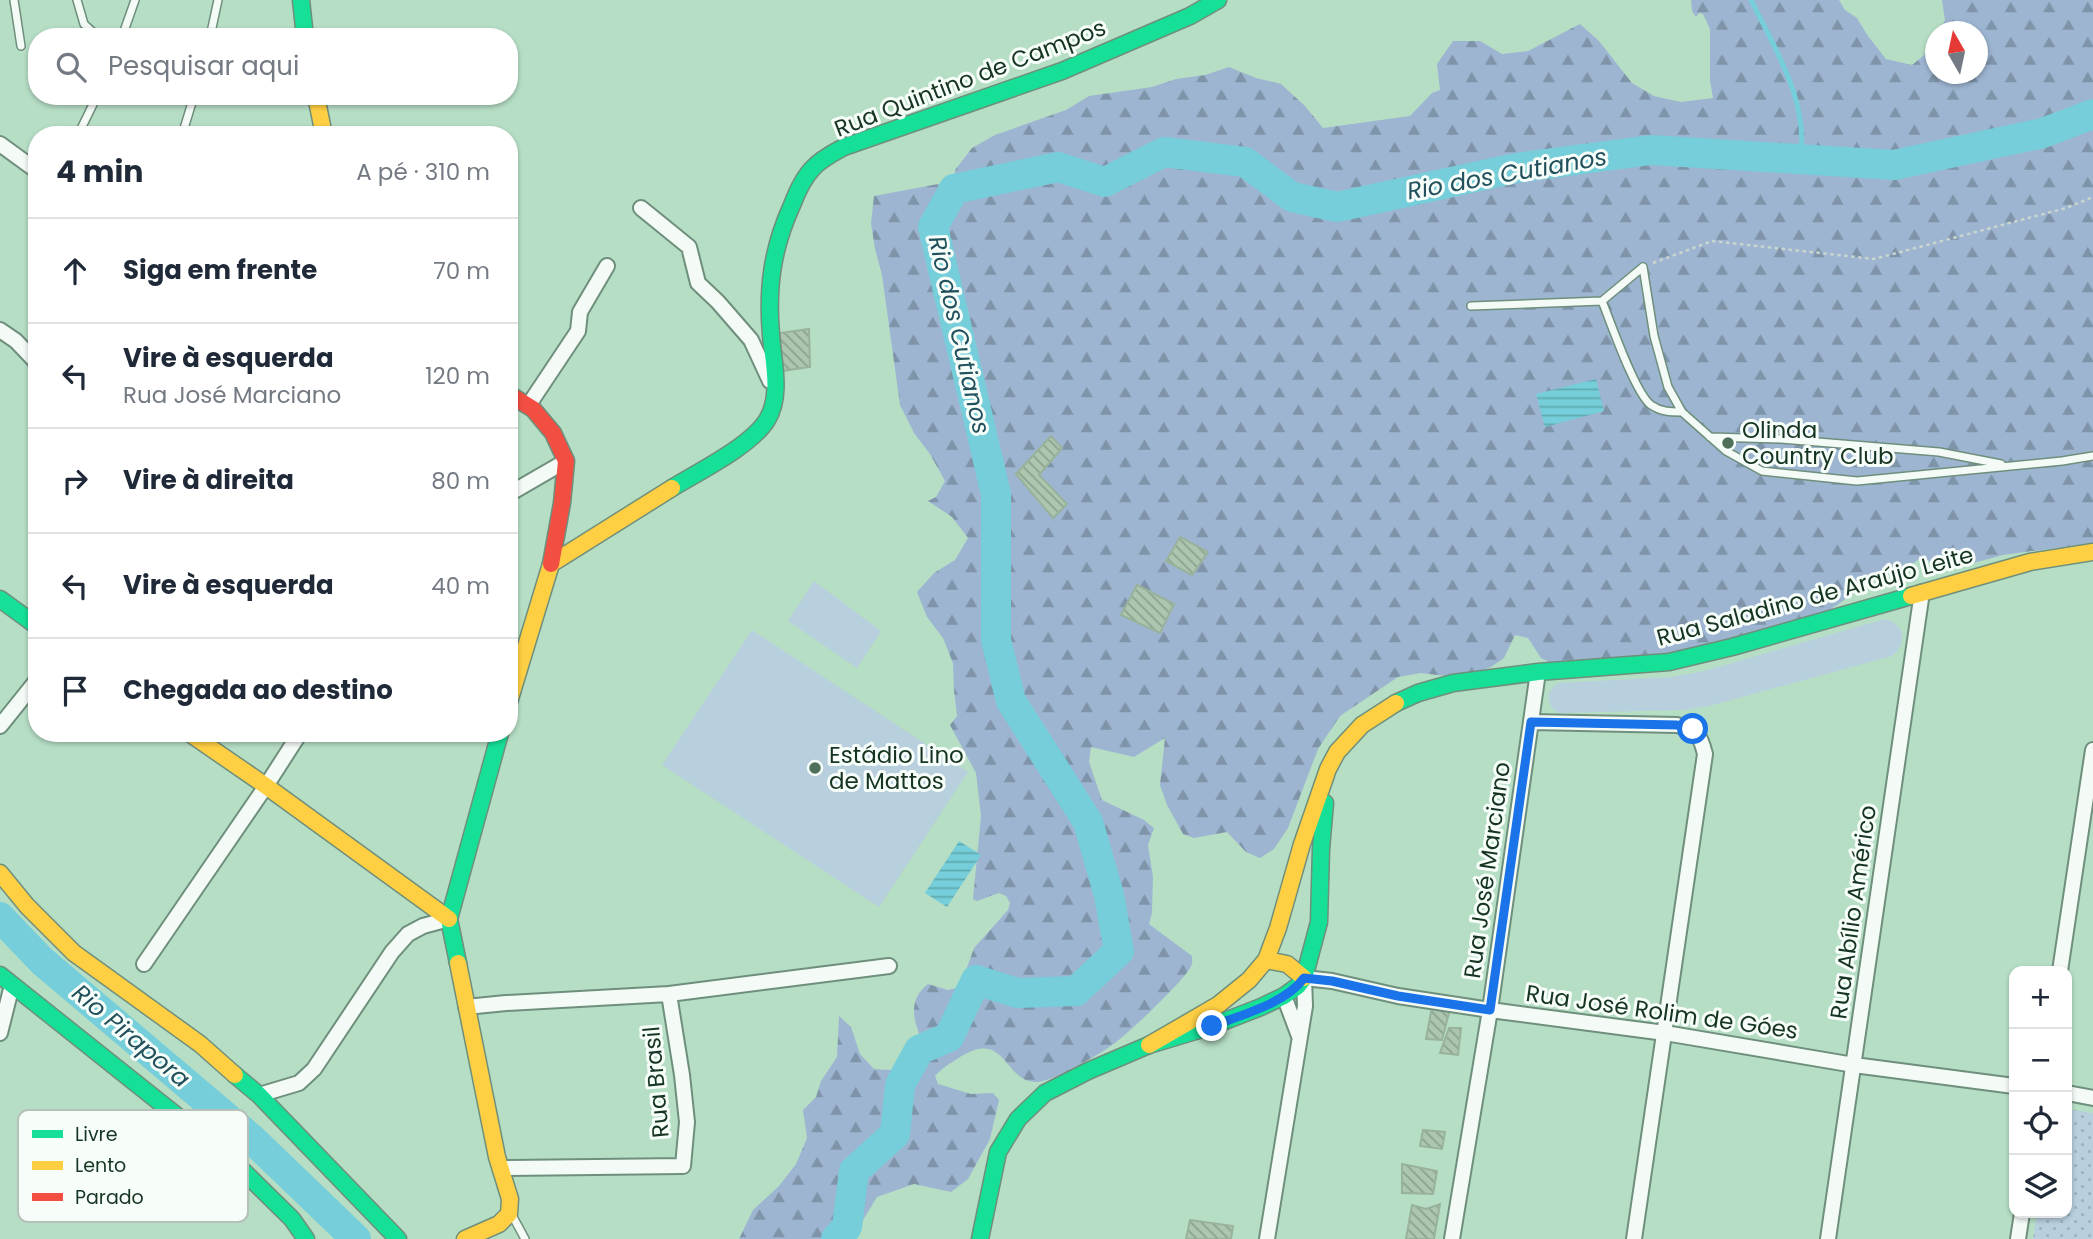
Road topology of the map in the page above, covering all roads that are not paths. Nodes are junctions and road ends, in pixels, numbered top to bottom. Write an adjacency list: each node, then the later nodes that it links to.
1 (14, 0): 11 (lane)
2 (77, 0): 7 (lane)
3 (135, 0): 8 (lane)
4 (218, 0): 9 (lane)
5 (301, 0): 10 (main road)
6 (1218, 0): 26 (main road, Rua Quintino de Campos)
7 (88, 28)
8 (125, 28)
9 (212, 28)
10 (304, 28)
11 (21, 46)
12 (93, 105): 15 (lane)
13 (191, 105): 16 (lane)
14 (318, 105): 17 (main road)
15 (82, 126)
16 (185, 126)
17 (322, 126)
18 (0, 144): 19 (street)
19 (28, 164)
20 (641, 208): 26 (street)
21 (607, 266): 28 (street)
22 (1602, 301): 23 (lane); 29 (lane); 29 (lane)
23 (1471, 306)
24 (0, 330): 25 (street)
25 (28, 354)
26 (775, 398): 36 (main road, Rua Quintino de Campos)
27 (518, 400): 28 (main road)
28 (528, 406): 32 (main road)
29 (1682, 412): 30 (lane)
30 (1709, 436): 33 (lane); 33 (lane)
31 (2093, 456): 33 (lane)
32 (566, 461): 34 (street); 36 (main road)
33 (2009, 465)
34 (518, 489)
35 (2093, 552): 37 (main road, Rua Saladino de Araújo Leite)
36 (551, 564): 40 (main road)
37 (1922, 592): 41 (main road, Rua Saladino de Araújo Leite); 67 (street, Rua Abílio Américo)
38 (0, 599): 39 (main road)
39 (28, 619)
40 (518, 672)
41 (1538, 672): 43 (street, Rua José Marciano); 49 (main road, Rua Saladino de Araújo Leite)
42 (28, 691): 44 (street)
43 (1531, 722): 62 (street, Rua José Marciano); 64 (street)
44 (0, 726)
45 (202, 742): 50 (main road)
46 (294, 742): 50 (street)
47 (498, 742): 52 (main road)
48 (2093, 750): 56 (street)
49 (1328, 769): 55 (main road, Rua Saladino de Araújo Leite); 57 (main road, Rua Saladino de Araújo Leite)
50 (266, 786): 52 (main road); 53 (street)
51 (0, 873): 69 (main road)
52 (449, 919): 61 (main road); 69 (street)
53 (144, 964)
54 (889, 965): 59 (street)
55 (1263, 965): 57 (main road); 60 (main road); 66 (main road, Rua Saladino de Araújo Leite)
56 (2061, 966)
57 (1304, 978): 60 (main road, Rua Saladino de Araújo Leite); 62 (street, Rua José Rolim de Góes); 65 (street)
58 (6, 980): 63 (street); 72 (main road)
59 (669, 995): 61 (street); 73 (street, Rua Brasil)
60 (1284, 996): 65 (street); 66 (main road, Rua Saladino de Araújo Leite)
61 (466, 1007): 73 (main road)
62 (1490, 1010): 64 (street, Rua José Rolim de Góes); 83 (street, Rua José Marciano)
63 (0, 1033)
64 (1665, 1033): 67 (street, Rua José Rolim de Góes); 84 (street)
65 (1300, 1037): 82 (street)
66 (1149, 1045): 81 (main road, Rua Saladino de Araújo Leite)
67 (1854, 1065): 68 (street, Rua José Rolim de Góes); 85 (street, Rua Abílio Américo)
68 (2009, 1085)
69 (259, 1095): 78 (main road)
70 (2072, 1095): 71 (street)
71 (2093, 1098)
72 (169, 1110)
73 (502, 1168): 75 (main road)
74 (248, 1176): 77 (main road)
75 (509, 1211): 79 (main road); 80 (lane)
76 (2021, 1218): 86 (street)
77 (306, 1239)
78 (398, 1239)
79 (465, 1239)
80 (525, 1239)
81 (980, 1239)
82 (1267, 1239)
83 (1452, 1239)
84 (1634, 1239)
85 (1828, 1239)
86 (2018, 1239)

